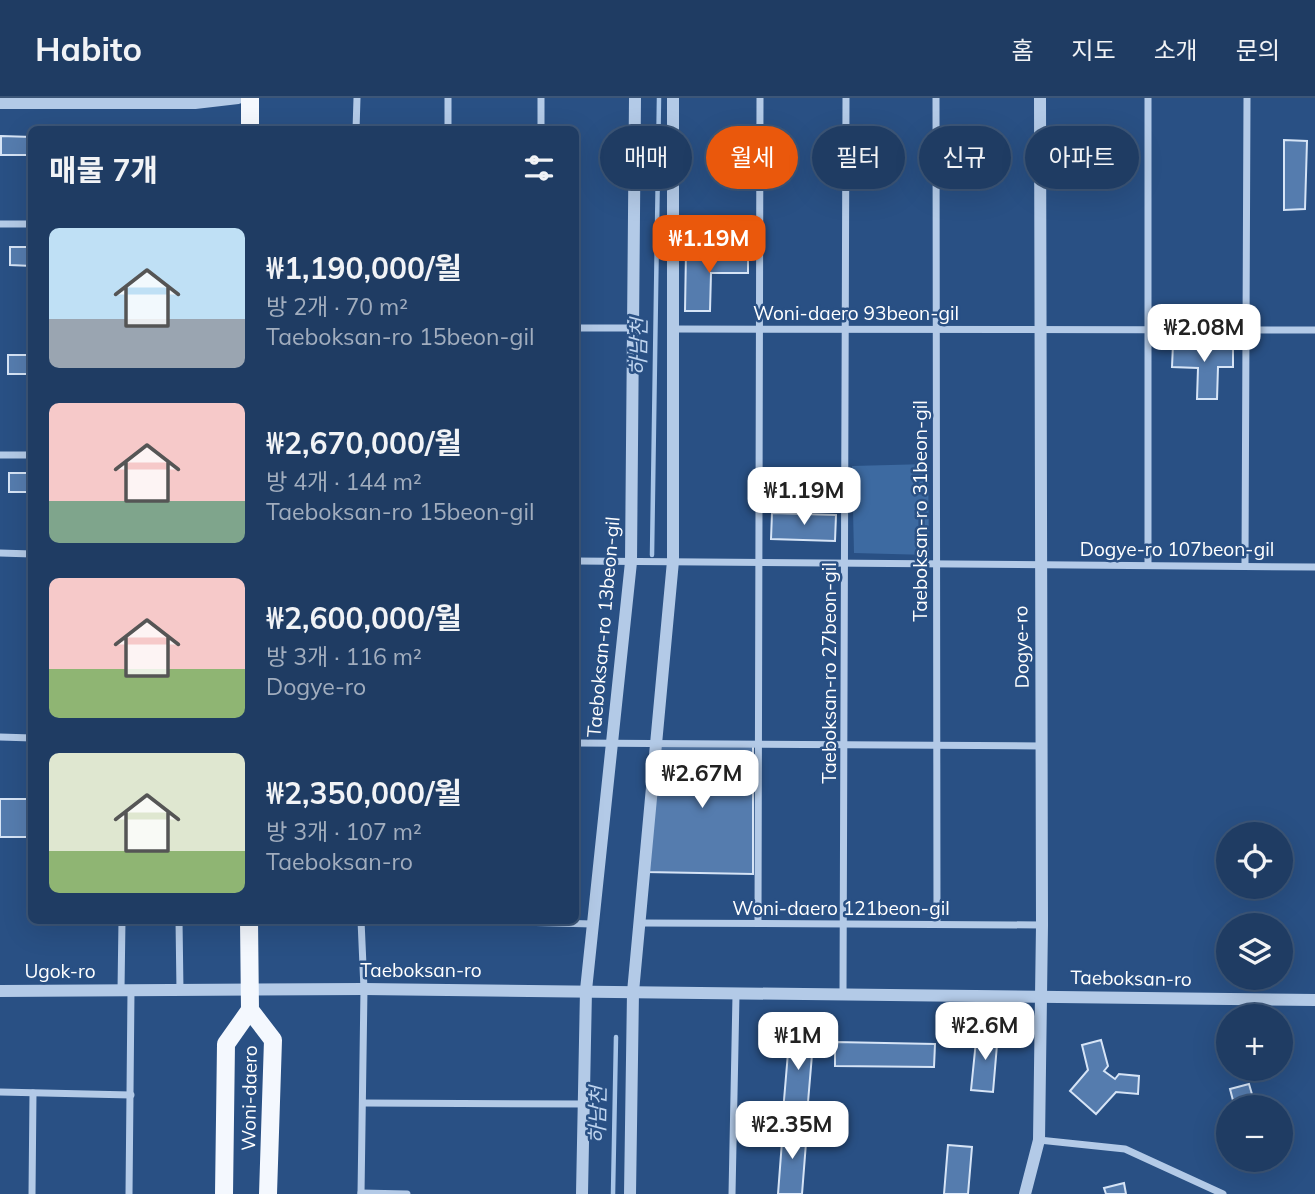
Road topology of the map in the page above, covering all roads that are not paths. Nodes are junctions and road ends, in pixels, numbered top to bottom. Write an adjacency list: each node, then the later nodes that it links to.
1 (238, 98): 14 (street)
2 (250, 98): 15 (main road)
3 (357, 98): 16 (street)
4 (448, 98): 17 (street)
5 (541, 98): 18 (street)
6 (635, 98): 22 (street, Taeboksan-ro 13beon-gil)
7 (673, 98): 24 (street)
8 (760, 98): 23 (street)
9 (846, 98): 25 (street, Taeboksan-ro 27beon-gil)
10 (936, 98): 26 (street, Taeboksan-ro 31beon-gil)
11 (1040, 98): 30 (street, Dogye-ro)
12 (1148, 98): 27 (street)
13 (1247, 98): 28 (street)
14 (0, 103)
15 (250, 126)
16 (356, 126)
17 (448, 126)
18 (541, 126)
19 (0, 224): 20 (street)
20 (28, 224)
21 (579, 328): 22 (street)
22 (634, 328): 37 (street, Taeboksan-ro 13beon-gil)
23 (759, 328): 24 (street, Woni-daero 93beon-gil); 25 (street, Woni-daero 93beon-gil); 38 (street)
24 (672, 329): 36 (street)
25 (846, 329): 26 (street, Woni-daero 93beon-gil); 39 (street, Taeboksan-ro 27beon-gil)
26 (935, 329): 30 (street, Woni-daero 93beon-gil); 40 (street, Taeboksan-ro 31beon-gil)
27 (1147, 330): 28 (street, Woni-daero 93beon-gil); 30 (street, Woni-daero 93beon-gil); 43 (street)
28 (1246, 330): 29 (street, Woni-daero 93beon-gil); 41 (street)
29 (1315, 330)
30 (1040, 331): 42 (street, Dogye-ro)
31 (0, 455): 32 (street)
32 (28, 455)
33 (0, 553): 34 (street)
34 (28, 554)
35 (579, 561): 37 (street, Dogye-ro 107beon-gil)
36 (673, 561): 37 (street, Dogye-ro 107beon-gil); 38 (street, Dogye-ro 107beon-gil); 48 (street)
37 (631, 562): 50 (street, Taeboksan-ro 13beon-gil)
38 (757, 562): 39 (street, Dogye-ro 107beon-gil); 49 (street)
39 (846, 563): 40 (street, Dogye-ro 107beon-gil); 51 (street, Taeboksan-ro 27beon-gil)
40 (936, 564): 42 (street, Dogye-ro 107beon-gil); 52 (street, Taeboksan-ro 31beon-gil)
41 (1245, 564): 43 (street, Dogye-ro 107beon-gil); 44 (street, Dogye-ro 107beon-gil)
42 (1039, 565): 43 (street, Dogye-ro 107beon-gil); 53 (street, Dogye-ro)
43 (1147, 565)
44 (1315, 567)
45 (0, 737): 46 (street)
46 (28, 738)
47 (579, 743): 50 (street)
48 (656, 743): 49 (street); 50 (street); 54 (street)
49 (757, 743): 51 (street); 55 (street)
50 (613, 744): 62 (street, Taeboksan-ro 13beon-gil)
51 (845, 744): 52 (street); 56 (street, Taeboksan-ro 27beon-gil)
52 (936, 745): 53 (street); 63 (street, Taeboksan-ro 31beon-gil)
53 (1042, 746): 64 (street, Dogye-ro)
54 (639, 923): 55 (street, Woni-daero 121beon-gil); 71 (street)
55 (758, 923): 56 (street, Woni-daero 121beon-gil)
56 (845, 923): 63 (street, Woni-daero 121beon-gil); 73 (street, Taeboksan-ro 27beon-gil)
57 (122, 924): 66 (street, Ugok-ro)
58 (180, 924): 70 (street)
59 (249, 924): 67 (main road)
60 (361, 924): 65 (street)
61 (579, 924): 62 (street)
62 (592, 924): 68 (street, Taeboksan-ro 13beon-gil)
63 (937, 924): 64 (street, Woni-daero 121beon-gil)
64 (1042, 925): 74 (street, Dogye-ro)
65 (364, 989): 67 (street, Taeboksan-ro); 68 (street, Taeboksan-ro); 80 (street)
66 (126, 990): 69 (street, Ugok-ro); 70 (street, Ugok-ro); 79 (street)
67 (250, 990): 70 (street, Ugok-ro); 76 (main road)
68 (589, 990): 71 (street, Taeboksan-ro); 81 (street, Taeboksan-ro 13beon-gil)
69 (0, 991)
70 (180, 992)
71 (631, 992): 72 (street, Taeboksan-ro); 90 (street)
72 (736, 995): 73 (street, Taeboksan-ro); 91 (street)
73 (843, 995): 74 (street, Taeboksan-ro)
74 (1041, 996): 75 (street, Taeboksan-ro); 82 (street, Dogye-ro)
75 (1315, 1000)
76 (250, 1010): 85 (main road, Woni-daero); 86 (main road, Woni-daero)
77 (0, 1093): 78 (street)
78 (33, 1093): 79 (street); 83 (street)
79 (131, 1095): 84 (street)
80 (363, 1103): 81 (street); 87 (street)
81 (583, 1104): 89 (street, Taeboksan-ro 13beon-gil)
82 (1039, 1140): 92 (street, Dogye-ro); 93 (street)
83 (32, 1194)
84 (129, 1194)
85 (224, 1194)
86 (268, 1194)
87 (361, 1194): 88 (street)
88 (407, 1194)
89 (582, 1194)
90 (629, 1194)
91 (732, 1194)
92 (1025, 1194)
93 (1223, 1194)

